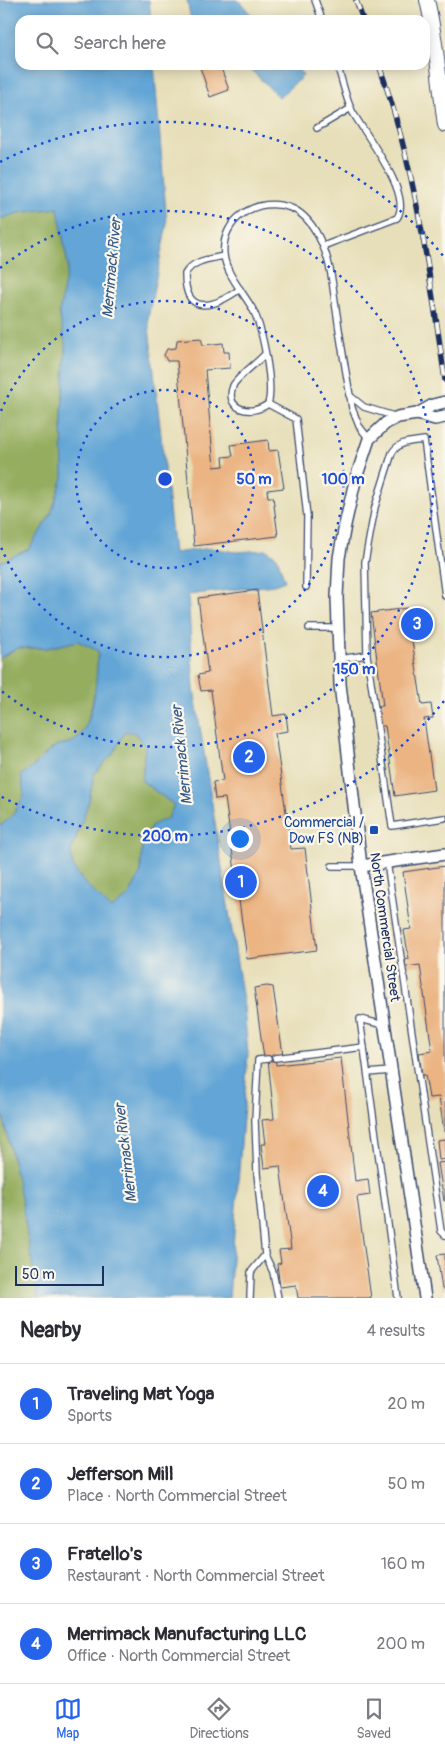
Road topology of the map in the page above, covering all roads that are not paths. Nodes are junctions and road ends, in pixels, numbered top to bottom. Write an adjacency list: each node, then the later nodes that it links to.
1 (315, 0): 3 (lane)
2 (427, 0): 4 (street)
3 (320, 15)
4 (442, 59): 7 (street)
5 (339, 70): 6 (lane)
6 (351, 108): 8 (lane); 9 (lane)
7 (445, 125)
8 (317, 128)
9 (323, 246): 10 (lane); 13 (lane)
10 (224, 256): 11 (lane); 11 (lane)
11 (240, 289): 12 (lane)
12 (264, 356): 15 (lane); 15 (lane)
13 (350, 395): 17 (lane); 19 (lane)
14 (445, 402): 16 (street, North Commercial Street)
15 (268, 404): 20 (lane)
16 (417, 414): 17 (street, North Commercial Street); 18 (street, North Commercial Street)
17 (398, 417): 19 (street, North Commercial Street)
18 (445, 417)
19 (369, 439): 23 (street, North Commercial Street)
20 (306, 587)
21 (445, 596): 24 (lane)
22 (309, 628): 23 (lane)
23 (337, 628): 25 (street, North Commercial Street)
24 (367, 655): 25 (lane); 26 (lane)
25 (339, 659): 30 (street, North Commercial Street)
26 (444, 818)
27 (445, 854): 28 (street)
28 (387, 862): 30 (street); 37 (lane)
29 (332, 866): 30 (lane)
30 (361, 866): 31 (street, North Commercial Street)
31 (384, 1025): 32 (lane); 35 (street, North Commercial Street)
32 (364, 1047): 33 (lane); 36 (lane)
33 (275, 1058)
34 (268, 1059): 38 (lane)
35 (390, 1070): 36 (lane); 42 (street, North Commercial Street)
36 (368, 1073): 41 (lane)
37 (445, 1235)
38 (266, 1255): 39 (lane); 40 (lane)
39 (250, 1298)
40 (278, 1298)
41 (398, 1298)
42 (425, 1298)

